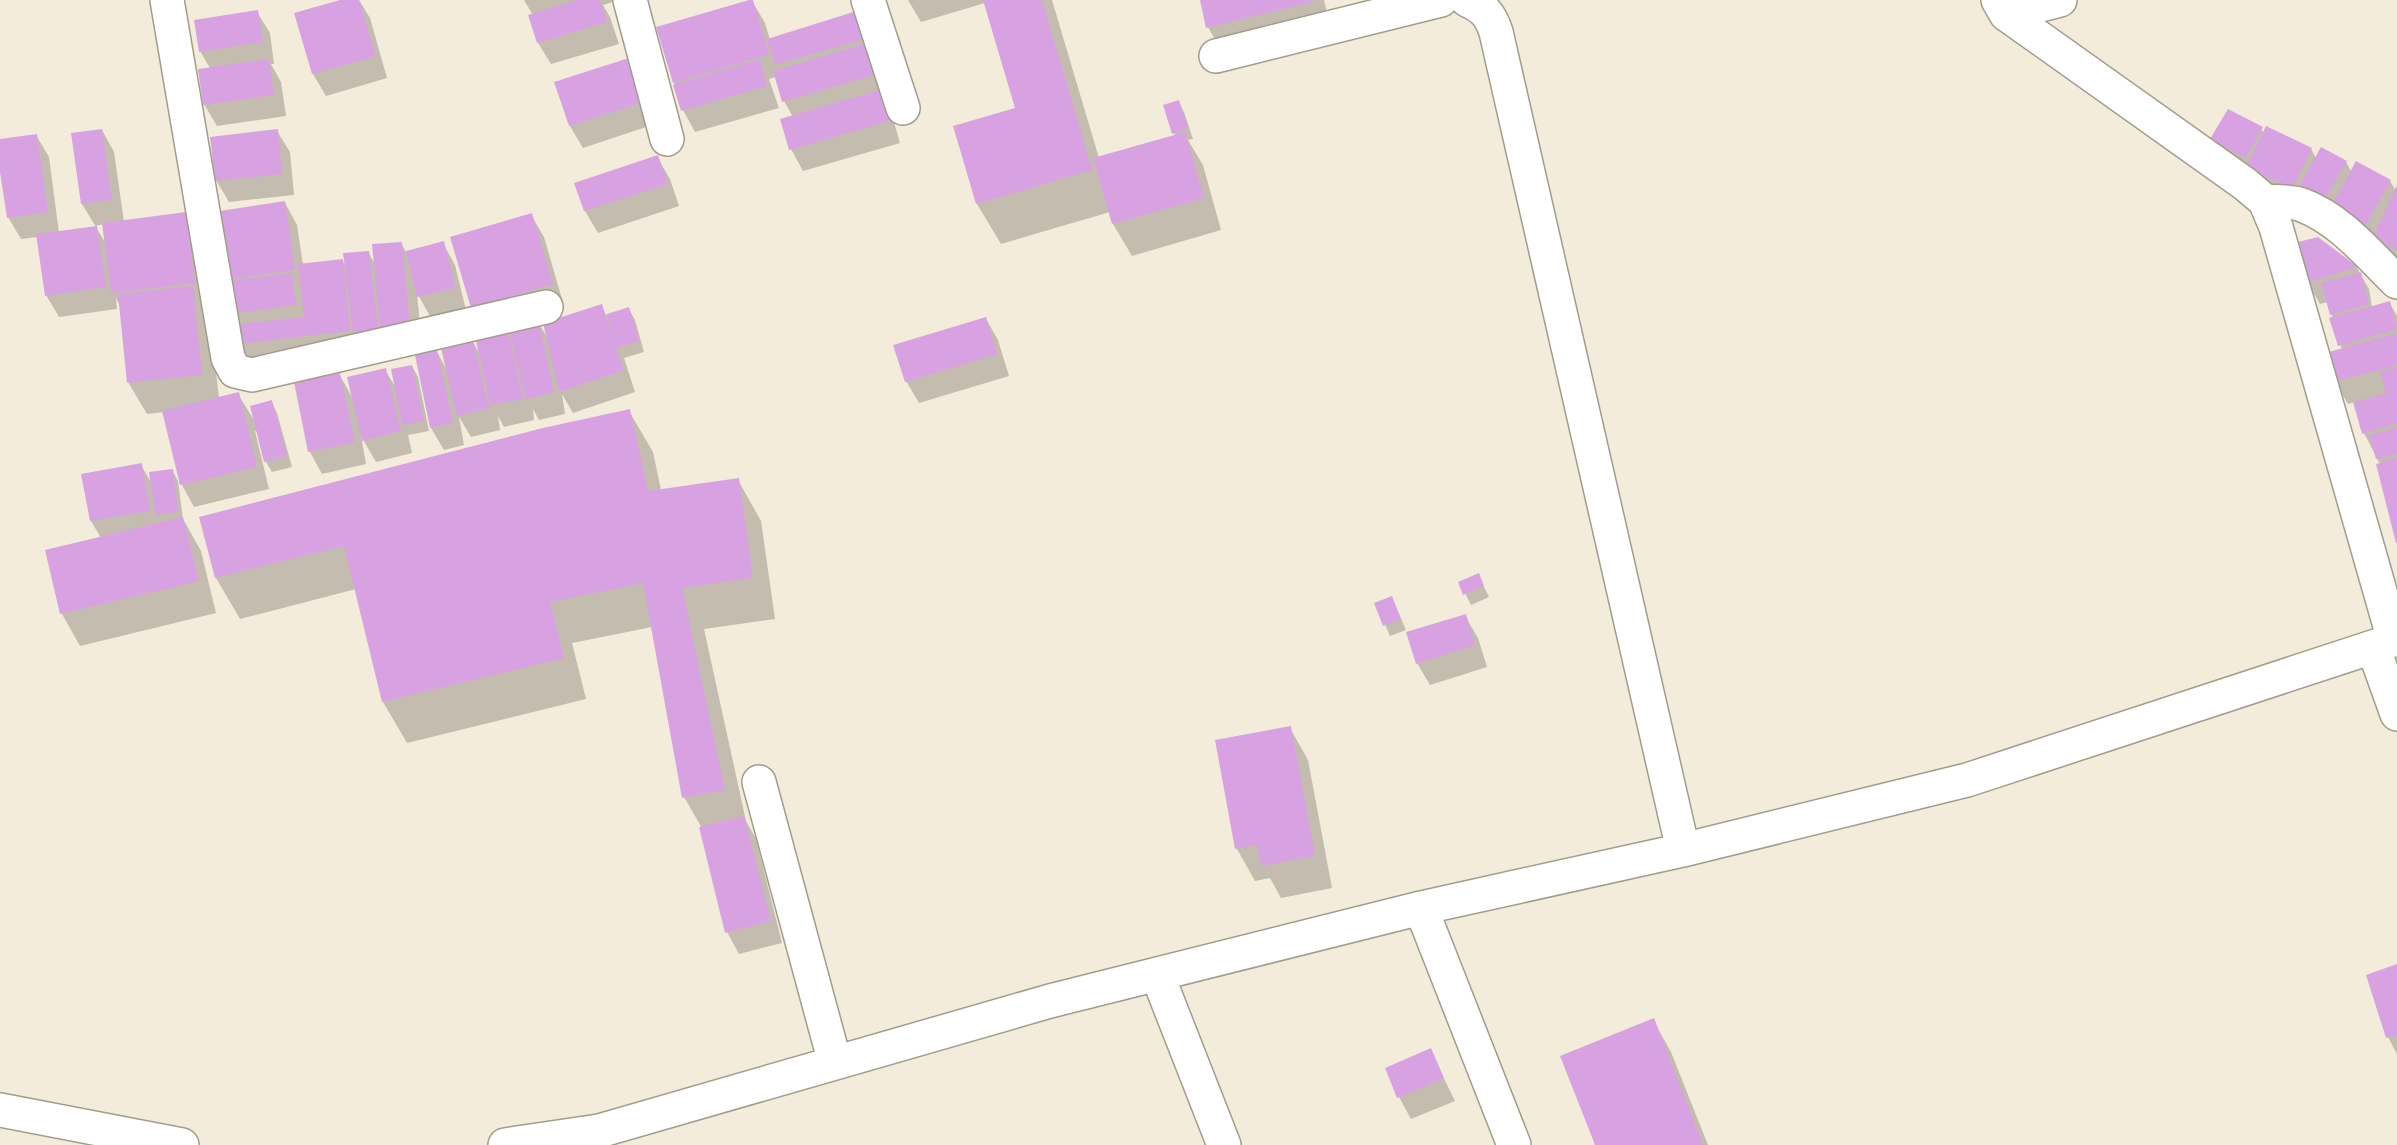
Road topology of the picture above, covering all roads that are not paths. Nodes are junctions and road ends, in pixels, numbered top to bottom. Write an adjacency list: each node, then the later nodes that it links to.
1 (167, 0): 13 (street)
2 (630, 0): 10 (street)
3 (868, 0): 9 (street)
4 (1441, 0): 8 (street)
5 (1467, 0): 17 (street)
6 (2060, 0): 7 (street)
7 (2002, 7): 11 (street)
8 (1216, 56)
9 (903, 108)
10 (667, 139)
11 (2265, 201): 12 (street); 14 (street)
12 (2397, 282)
13 (546, 307)
14 (2388, 642): 15 (street); 17 (street)
15 (2397, 714)
16 (759, 782): 20 (street)
17 (1683, 850): 18 (street)
18 (1421, 908): 19 (street); 26 (street)
19 (1157, 974): 20 (street); 25 (street)
20 (835, 1063): 22 (street)
21 (0, 1110): 23 (street)
22 (601, 1138): 24 (street)
23 (182, 1145)
24 (505, 1145)
25 (1224, 1145)
26 (1514, 1145)

